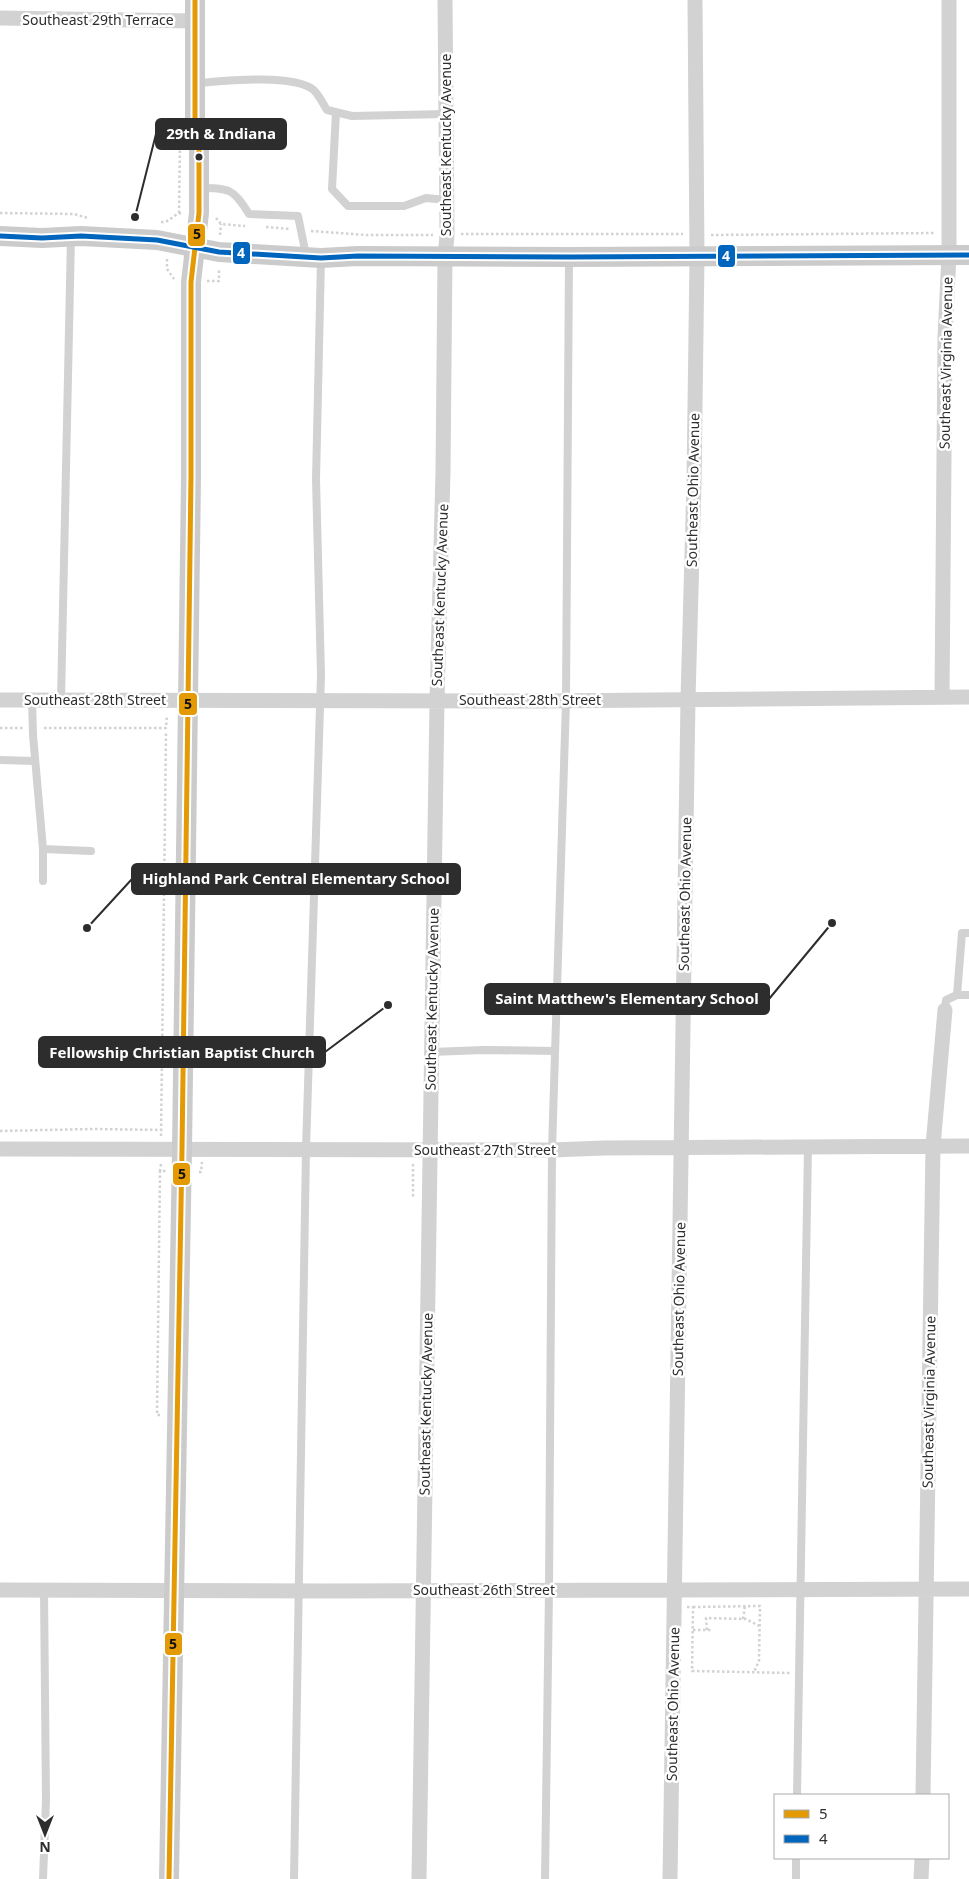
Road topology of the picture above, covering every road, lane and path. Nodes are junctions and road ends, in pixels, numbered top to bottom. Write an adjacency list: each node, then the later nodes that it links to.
1 (195, 0): 6 (street)
2 (445, 0): 9 (street, Southeast Kentucky Avenue)
3 (695, 0): 21 (street, Southeast Ohio Avenue)
4 (949, 0): 19 (street, Southeast Virginia Avenue)
5 (0, 18): 6 (street, Southeast 29th Terrace)
6 (196, 21): 7 (street)
7 (195, 83): 8 (lane); 10 (street)
8 (336, 112): 9 (lane); 11 (lane)
9 (446, 114): 11 (street, Southeast Kentucky Avenue)
10 (199, 188): 13 (street); 18 (lane)
11 (447, 200): 20 (street, Southeast Kentucky Avenue)
12 (0, 213): 14 (path)
13 (199, 213): 15 (path); 16 (path); 24 (street)
14 (97, 218)
15 (156, 222)
16 (248, 226)
17 (265, 227): 18 (path)
18 (301, 230): 20 (path); 30 (lane)
19 (948, 233): 21 (path); 25 (street, Southeast Virginia Avenue)
20 (447, 234): 21 (path); 27 (street, Southeast Kentucky Avenue)
21 (698, 234): 29 (street, Southeast Ohio Avenue)
22 (0, 236): 23 (street)
23 (71, 236): 24 (street); 36 (lane)
24 (195, 248): 30 (street); 37 (street)
25 (949, 255): 26 (street); 29 (street); 31 (street, Southeast Virginia Avenue)
26 (969, 255)
27 (445, 257): 28 (street); 30 (street); 39 (street, Southeast Kentucky Avenue)
28 (569, 257): 29 (street); 40 (lane)
29 (697, 257): 33 (street, Southeast Ohio Avenue)
30 (314, 258): 38 (lane)
31 (942, 697): 32 (street, Southeast 28th Street); 33 (street, Southeast 28th Street)
32 (969, 697)
33 (688, 699): 40 (street, Southeast 28th Street); 61 (street, Southeast Ohio Avenue)
34 (0, 700): 35 (street, Southeast 28th Street)
35 (32, 700): 36 (street, Southeast 28th Street); 42 (lane)
36 (61, 700): 37 (street, Southeast 28th Street)
37 (177, 700): 38 (street, Southeast 28th Street); 42 (path); 55 (street)
38 (319, 700): 39 (street, Southeast 28th Street); 56 (lane)
39 (437, 701): 40 (street, Southeast 28th Street); 54 (street, Southeast Kentucky Avenue)
40 (566, 701): 53 (lane)
41 (0, 728): 42 (path)
42 (33, 728): 45 (lane)
43 (166, 732): 57 (path)
44 (0, 760): 45 (lane)
45 (35, 761): 46 (lane)
46 (43, 849): 47 (lane); 48 (lane)
47 (91, 851)
48 (43, 881)
49 (969, 933): 50 (lane)
50 (957, 995): 51 (lane); 52 (lane)
51 (969, 995)
52 (945, 1010): 58 (street, Southeast Virginia Avenue)
53 (556, 1051): 54 (lane); 66 (lane)
54 (432, 1052): 65 (street, Southeast Kentucky Avenue)
55 (182, 1054): 56 (lane); 64 (street)
56 (309, 1054): 63 (lane)
57 (0, 1131)
58 (934, 1146): 59 (street, Southeast 27th Street); 60 (street, Southeast 27th Street); 76 (street, Southeast Virginia Avenue)
59 (969, 1146)
60 (808, 1147): 61 (street, Southeast 27th Street); 70 (lane)
61 (682, 1148): 66 (street, Southeast 27th Street); 69 (street, Southeast Ohio Avenue)
62 (0, 1149): 64 (street, Southeast 27th Street)
63 (306, 1149): 64 (street, Southeast 27th Street); 65 (street, Southeast 27th Street); 77 (lane)
64 (182, 1150): 68 (street)
65 (430, 1150): 66 (street, Southeast 27th Street); 78 (street, Southeast Kentucky Avenue)
66 (552, 1150): 75 (lane)
67 (160, 1171): 68 (path)
68 (177, 1414): 74 (street)
69 (674, 1589): 70 (street, Southeast 26th Street); 75 (street, Southeast 26th Street); 81 (street, Southeast Ohio Avenue)
70 (800, 1589): 76 (street, Southeast 26th Street); 89 (lane)
71 (969, 1589): 76 (street, Southeast 26th Street)
72 (0, 1590): 73 (street, Southeast 26th Street)
73 (44, 1590): 74 (street, Southeast 26th Street); 94 (lane)
74 (174, 1590): 77 (street, Southeast 26th Street); 95 (street)
75 (549, 1590): 78 (street, Southeast 26th Street); 98 (lane)
76 (926, 1590): 91 (street, Southeast Virginia Avenue)
77 (299, 1591): 78 (street, Southeast 26th Street); 96 (lane)
78 (423, 1591): 97 (street, Southeast Kentucky Avenue)
79 (745, 1606): 80 (path); 82 (path); 83 (path)
80 (693, 1607): 81 (path); 85 (path)
81 (674, 1608): 84 (street, Southeast Ohio Avenue)
82 (743, 1619): 83 (path); 86 (path)
83 (760, 1626): 88 (path)
84 (674, 1629): 85 (path); 99 (street, Southeast Ohio Avenue)
85 (693, 1630): 86 (path); 88 (path)
86 (707, 1630): 87 (path)
87 (713, 1630)
88 (754, 1672): 89 (path)
89 (799, 1673): 90 (lane)
90 (797, 1794)
91 (923, 1794)
92 (796, 1859): 100 (lane)
93 (922, 1859): 101 (street)
94 (44, 1879)
95 (169, 1879)
96 (294, 1879)
97 (419, 1879)
98 (545, 1879)
99 (670, 1879)
100 (796, 1879)
101 (921, 1879)

